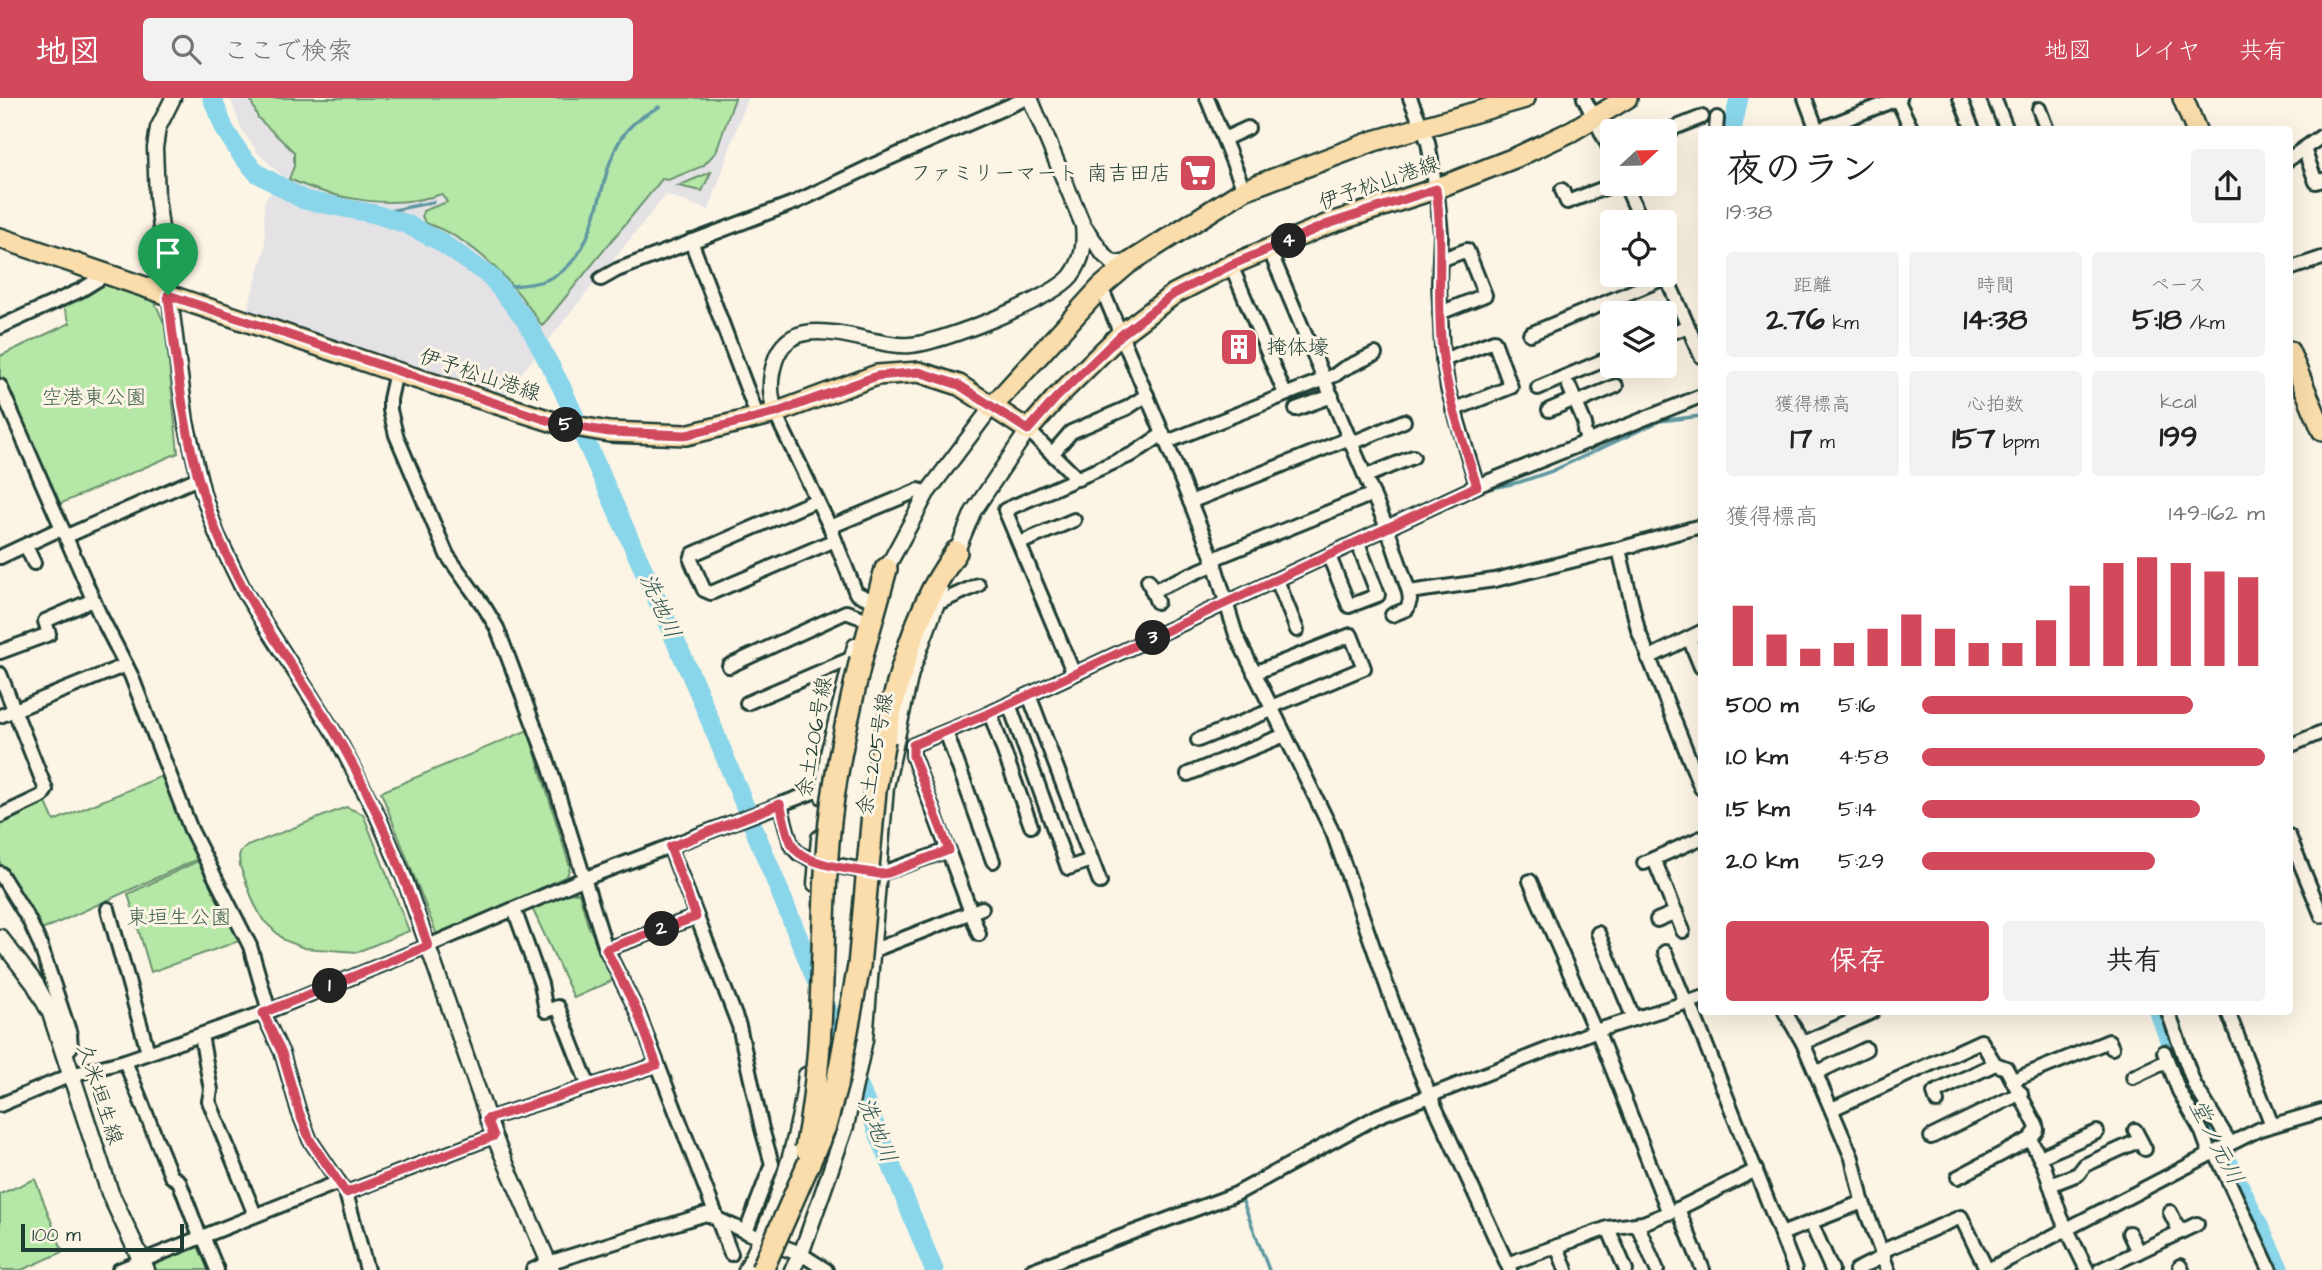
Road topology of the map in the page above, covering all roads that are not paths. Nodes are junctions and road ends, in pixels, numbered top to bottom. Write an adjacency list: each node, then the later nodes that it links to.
1 (173, 98): 51 (street)
2 (1028, 98): 37 (street); 39 (street)
3 (1207, 98): 29 (street)
4 (1410, 98): 27 (street)
5 (1525, 98): 27 (main road, 伊予松山港線)
6 (1584, 98): 16 (street)
7 (1627, 98): 16 (main road, 伊予松山港線)
8 (1820, 98): 13 (street)
9 (1960, 98): 20 (street)
10 (1994, 98): 21 (street)
11 (2183, 98): 23 (main road)
12 (1899, 99): 17 (street); 19 (street)
13 (1806, 100): 18 (street)
14 (2039, 109): 22 (street)
15 (1702, 117): 25 (street)
16 (1596, 118): 24 (street); 33 (main road, 伊予松山港線)
17 (1847, 124)
18 (1816, 126)
19 (1910, 126)
20 (1971, 126)
21 (2005, 126)
22 (2045, 126)
23 (2194, 126)
24 (1600, 127)
25 (1677, 127)
26 (1248, 128): 29 (street)
27 (1422, 128): 33 (street); 34 (main road, 伊予松山港線)
28 (2322, 136): 30 (street)
29 (1224, 139): 34 (street)
30 (2304, 149): 31 (street); 32 (street)
31 (2293, 156)
32 (2322, 180)
33 (1436, 189): 40 (main road, 伊予松山港線); 42 (street)
34 (1244, 190): 43 (main road, 伊予松山港線)
35 (1562, 190): 36 (street)
36 (1600, 190)
37 (1083, 225): 43 (street); 79 (street)
38 (0, 237): 46 (main road, 伊予松山港線)
39 (691, 241): 47 (street); 79 (street)
40 (1269, 249): 44 (main road, 伊予松山港線); 65 (street)
41 (2322, 258): 45 (street)
42 (1440, 260): 52 (street); 52 (street)
43 (1129, 263): 48 (main road, 伊予松山港線)
44 (1231, 265): 57 (main road, 伊予松山港線); 70 (street)
45 (2293, 268)
46 (107, 274): 51 (main road, 伊予松山港線); 54 (street)
47 (601, 279)
48 (1101, 287): 57 (street); 75 (main road, 伊予松山港線)
49 (1631, 287): 56 (street)
50 (1670, 287): 53 (street)
51 (168, 295): 64 (main road, 伊予松山港線); 89 (street)
52 (1440, 313): 61 (street)
53 (1688, 326): 55 (street); 58 (street)
54 (0, 327)
55 (1677, 331)
56 (1530, 334)
57 (1121, 335): 71 (street); 81 (main road, 伊予松山港線)
58 (1698, 349)
59 (1600, 358): 66 (street)
60 (1371, 360): 65 (street)
61 (1443, 360): 77 (street); 77 (street)
62 (2293, 361): 82 (main road)
63 (1553, 365): 66 (street)
64 (396, 372): 79 (main road, 伊予松山港線); 160 (street)
65 (1325, 379): 70 (street); 72 (street)
66 (1564, 382): 69 (street); 74 (street)
67 (0, 386): 99 (street)
68 (1616, 386): 74 (street)
69 (1538, 387)
70 (1285, 394): 83 (street)
71 (1147, 395): 83 (street); 86 (street)
72 (1332, 396): 76 (street); 84 (street)
73 (1698, 397): 85 (street)
74 (1575, 401): 78 (street); 85 (street)
75 (991, 408): 79 (main road, 伊予松山港線); 81 (main road, 伊予松山港線); 92 (street, 余土206号線)
76 (1296, 409)
77 (1453, 410): 91 (street)
78 (1549, 410)
79 (766, 415): 94 (street)
80 (1404, 421): 84 (street)
81 (1028, 430): 86 (street); 105 (street, 余土205号線)
82 (2322, 430)
83 (1165, 438): 90 (street); 95 (street)
84 (1351, 441): 88 (street); 95 (street)
85 (1588, 442): 91 (street)
86 (1052, 454): 90 (street)
87 (1413, 457): 88 (street)
88 (1366, 476): 93 (street)
89 (198, 478): 99 (street); 174 (street)
90 (1078, 479): 101 (street)
91 (1477, 486): 98 (street)
92 (927, 493): 100 (street); 110 (street, 余土206号線)
93 (1373, 494): 98 (street); 108 (street)
94 (817, 500): 100 (street); 100 (street)
95 (1190, 502): 108 (street)
96 (1074, 520): 101 (street)
97 (1698, 527): 104 (street)
98 (1388, 530): 102 (street); 114 (street)
99 (65, 532): 103 (street); 115 (street)
100 (832, 534): 116 (street)
101 (1020, 543): 132 (street)
102 (1359, 543): 106 (street); 106 (street)
103 (26, 546): 107 (street); 109 (street)
104 (1619, 549): 114 (street); 125 (street)
105 (956, 551): 117 (street, 余土205号線); 220 (highway, bridge)
106 (1329, 556): 111 (street)
107 (0, 557)
108 (1214, 562): 113 (street); 118 (street)
109 (34, 563)
110 (886, 569): 116 (street, 余土206号線); 126 (highway)
111 (1278, 580): 118 (street); 121 (street)
112 (978, 585): 117 (street)
113 (1152, 591)
114 (1409, 593): 119 (street)
115 (93, 600): 124 (street); 128 (street)
116 (872, 600): 120 (street, 余土206号線)
117 (937, 603): 159 (street, 余土205号線)
118 (1228, 603): 130 (street); 132 (street)
119 (1392, 615)
120 (864, 619): 126 (street, 余土206号線); 129 (street)
121 (1297, 630)
122 (1698, 634): 123 (street)
123 (1689, 639): 125 (street); 127 (street)
124 (0, 652)
125 (1648, 658): 146 (street)
126 (856, 659): 134 (street); 147 (street, 余土206号線); 220 (highway, bridge)
127 (1698, 660)
128 (126, 665): 137 (street); 179 (street)
129 (729, 666)
130 (1254, 673): 136 (street); 136 (street)
131 (0, 674): 137 (street)
132 (1074, 674): 133 (street)
133 (1029, 695): 135 (street); 155 (street)
134 (755, 703)
135 (1009, 704): 138 (street); 155 (street)
136 (1271, 708): 142 (street); 143 (street)
137 (15, 710): 139 (street); 149 (street)
138 (990, 713): 140 (street); 150 (street)
139 (0, 716)
140 (946, 732): 154 (street); 157 (street)
141 (2322, 732): 144 (street)
142 (1285, 735): 145 (street); 201 (street)
143 (1198, 740)
144 (2293, 744)
145 (1190, 769)
146 (1698, 779)
147 (824, 788): 148 (street); 156 (street, 余土206号線)
148 (780, 804): 153 (street); 156 (street)
149 (0, 816)
150 (1031, 826)
151 (1698, 839): 166 (street)
152 (2293, 846): 167 (street)
153 (670, 847): 160 (street); 168 (street)
154 (955, 856): 159 (street); 165 (street)
155 (1095, 857): 162 (street)
156 (816, 861): 159 (street); 236 (street, 余土206号線)
157 (993, 861)
158 (0, 873): 191 (street)
159 (879, 874): 176 (street, 余土205号線)
160 (583, 879): 164 (street); 175 (street)
161 (1530, 881): 185 (street)
162 (1100, 882)
163 (108, 909): 190 (street)
164 (514, 909): 174 (street); 199 (street)
165 (977, 910): 172 (street); 176 (street)
166 (1676, 912): 169 (street); 170 (street)
167 (2322, 916)
168 (696, 917): 175 (street); 232 (street)
169 (1657, 920)
170 (1683, 931)
171 (1598, 933): 184 (street)
172 (979, 934)
173 (0, 938): 191 (main road, 久米垣生線)
174 (428, 946): 179 (street); 206 (street)
175 (606, 949): 194 (street)
176 (874, 950): 240 (street, 余土205号線)
177 (1665, 952): 178 (street)
178 (1692, 1001): 184 (street); 216 (street)
179 (266, 1012): 186 (street); 219 (street)
180 (1787, 1015): 187 (street)
181 (1869, 1015): 187 (street)
182 (2169, 1015): 214 (street)
183 (2229, 1015): 207 (street)
184 (1634, 1019): 185 (street)
185 (1596, 1031): 201 (street); 222 (street)
186 (201, 1035): 190 (street); 224 (street)
187 (1803, 1043): 195 (street)
188 (2112, 1048): 198 (street)
189 (1866, 1049): 195 (street)
190 (148, 1052): 192 (street)
191 (65, 1053): 196 (main road, 久米垣生線)
192 (125, 1061): 196 (street); 235 (street)
193 (1995, 1064): 198 (street); 202 (street); 204 (street)
194 (657, 1065): 199 (street); 225 (street)
195 (1816, 1073): 204 (street)
196 (71, 1075): 203 (street); 242 (main road, 久米垣生線)
197 (2133, 1077): 214 (street)
198 (2013, 1080): 200 (street)
199 (589, 1087): 206 (street)
200 (2021, 1093): 211 (street); 212 (street)
201 (1430, 1097): 245 (street); 254 (street)
202 (1937, 1102)
203 (0, 1105)
204 (1832, 1108): 221 (street)
205 (2319, 1111): 207 (street); 208 (street)
206 (487, 1119): 210 (street)
207 (2272, 1125): 214 (street)
208 (2322, 1126)
209 (2097, 1132): 215 (street)
210 (494, 1136): 219 (street); 243 (street)
211 (1931, 1137)
212 (2030, 1139): 215 (street); 217 (street)
213 (2140, 1140): 218 (street)
214 (2220, 1149): 230 (street); 266 (street)
215 (2040, 1157): 218 (street)
216 (1756, 1170): 222 (street); 234 (street)
217 (1958, 1177)
218 (2050, 1185): 230 (street)
219 (343, 1187): 224 (street); 248 (street)
220 (797, 1192): 251 (highway, bridge)
221 (1863, 1202): 226 (street); 241 (street)
222 (1674, 1211): 227 (street); 258 (street)
223 (2170, 1212): 231 (street)
224 (256, 1215): 235 (street)
225 (718, 1220): 232 (street); 239 (street); 243 (street)
226 (1811, 1223): 234 (street); 260 (street)
227 (1637, 1224): 229 (street); 257 (street)
228 (2197, 1224): 231 (street)
229 (1608, 1228): 237 (street); 256 (street)
230 (2068, 1230): 244 (street); 264 (street)
231 (2180, 1232): 238 (street)
232 (746, 1233): 236 (street)
233 (2129, 1233): 238 (street)
234 (1781, 1234): 259 (street)
235 (200, 1237): 242 (street); 247 (street)
236 (761, 1239): 240 (street); 250 (street, 余土206号線)
237 (1557, 1247): 245 (street); 255 (street)
238 (2138, 1252): 265 (street)
239 (731, 1254)
240 (801, 1254): 252 (street, 余土205号線); 253 (street)
241 (1883, 1254): 261 (street); 262 (street); 263 (street)
242 (143, 1265): 246 (street)
243 (550, 1266): 249 (street)
244 (2006, 1266): 263 (street)
245 (1509, 1267)
246 (119, 1270)
247 (217, 1270)
248 (367, 1270)
249 (533, 1270)
250 (746, 1270)
251 (762, 1270)
252 (792, 1270)
253 (827, 1270)
254 (1031, 1270)
255 (1566, 1270)
256 (1626, 1270)
257 (1657, 1270)
258 (1703, 1270)
259 (1795, 1270)
260 (1832, 1270)
261 (1856, 1270)
262 (1888, 1270)
263 (1988, 1270)
264 (2087, 1270)
265 (2100, 1270)
266 (2270, 1270)

